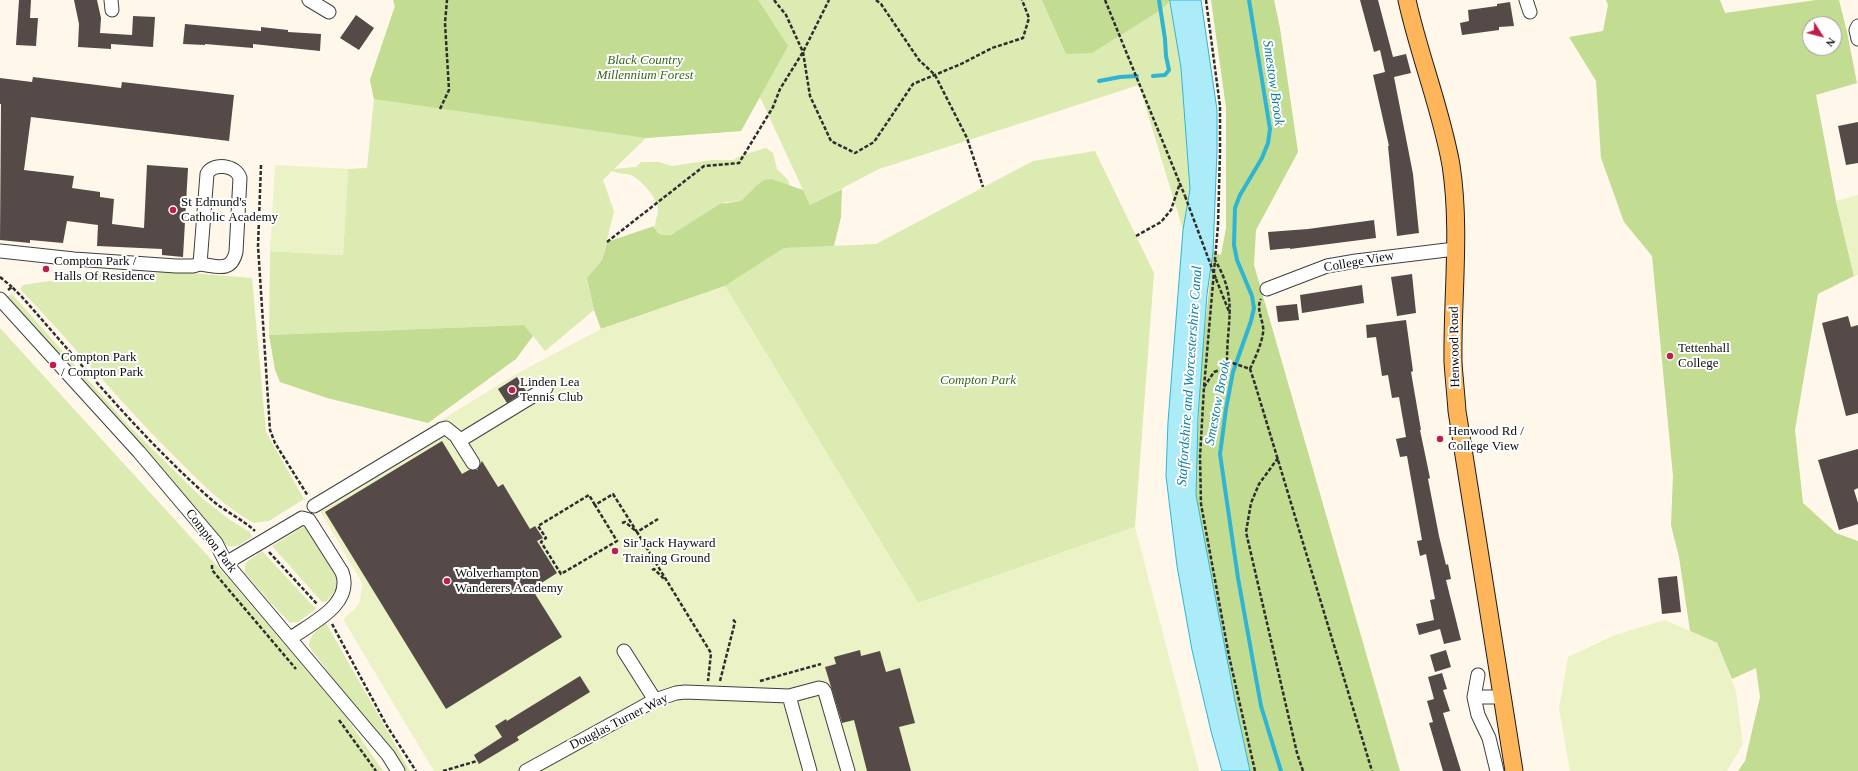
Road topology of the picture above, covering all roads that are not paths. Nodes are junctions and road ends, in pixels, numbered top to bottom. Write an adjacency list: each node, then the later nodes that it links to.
1 (309, 0): 3 (street)
2 (1407, 0): 6 (main road, Henwood Road)
3 (329, 12)
4 (1858, 26): 5 (street)
5 (1858, 39)
6 (1455, 249): 9 (street, College View); 21 (main road, Henwood Road)
7 (0, 251): 8 (street)
8 (200, 264): 8 (street)
9 (1267, 289)
10 (3, 296): 15 (street, Compton Park)
11 (546, 388): 12 (street)
12 (459, 441): 13 (street); 14 (street)
13 (473, 463)
14 (314, 506)
15 (226, 563): 16 (street, Compton Park); 16 (street)
16 (291, 638): 23 (street, Compton Park)
17 (624, 651): 22 (street)
18 (1478, 675): 20 (street)
19 (789, 696): 22 (street, Douglas Turner Way); 25 (street); 26 (street, Douglas Turner Way)
20 (1474, 697): 21 (street); 27 (street)
21 (1502, 697): 28 (main road, Henwood Road)
22 (655, 700): 24 (street, Douglas Turner Way)
23 (398, 771)
24 (526, 771)
25 (810, 771)
26 (848, 771)
27 (1497, 771)
28 (1514, 771)

